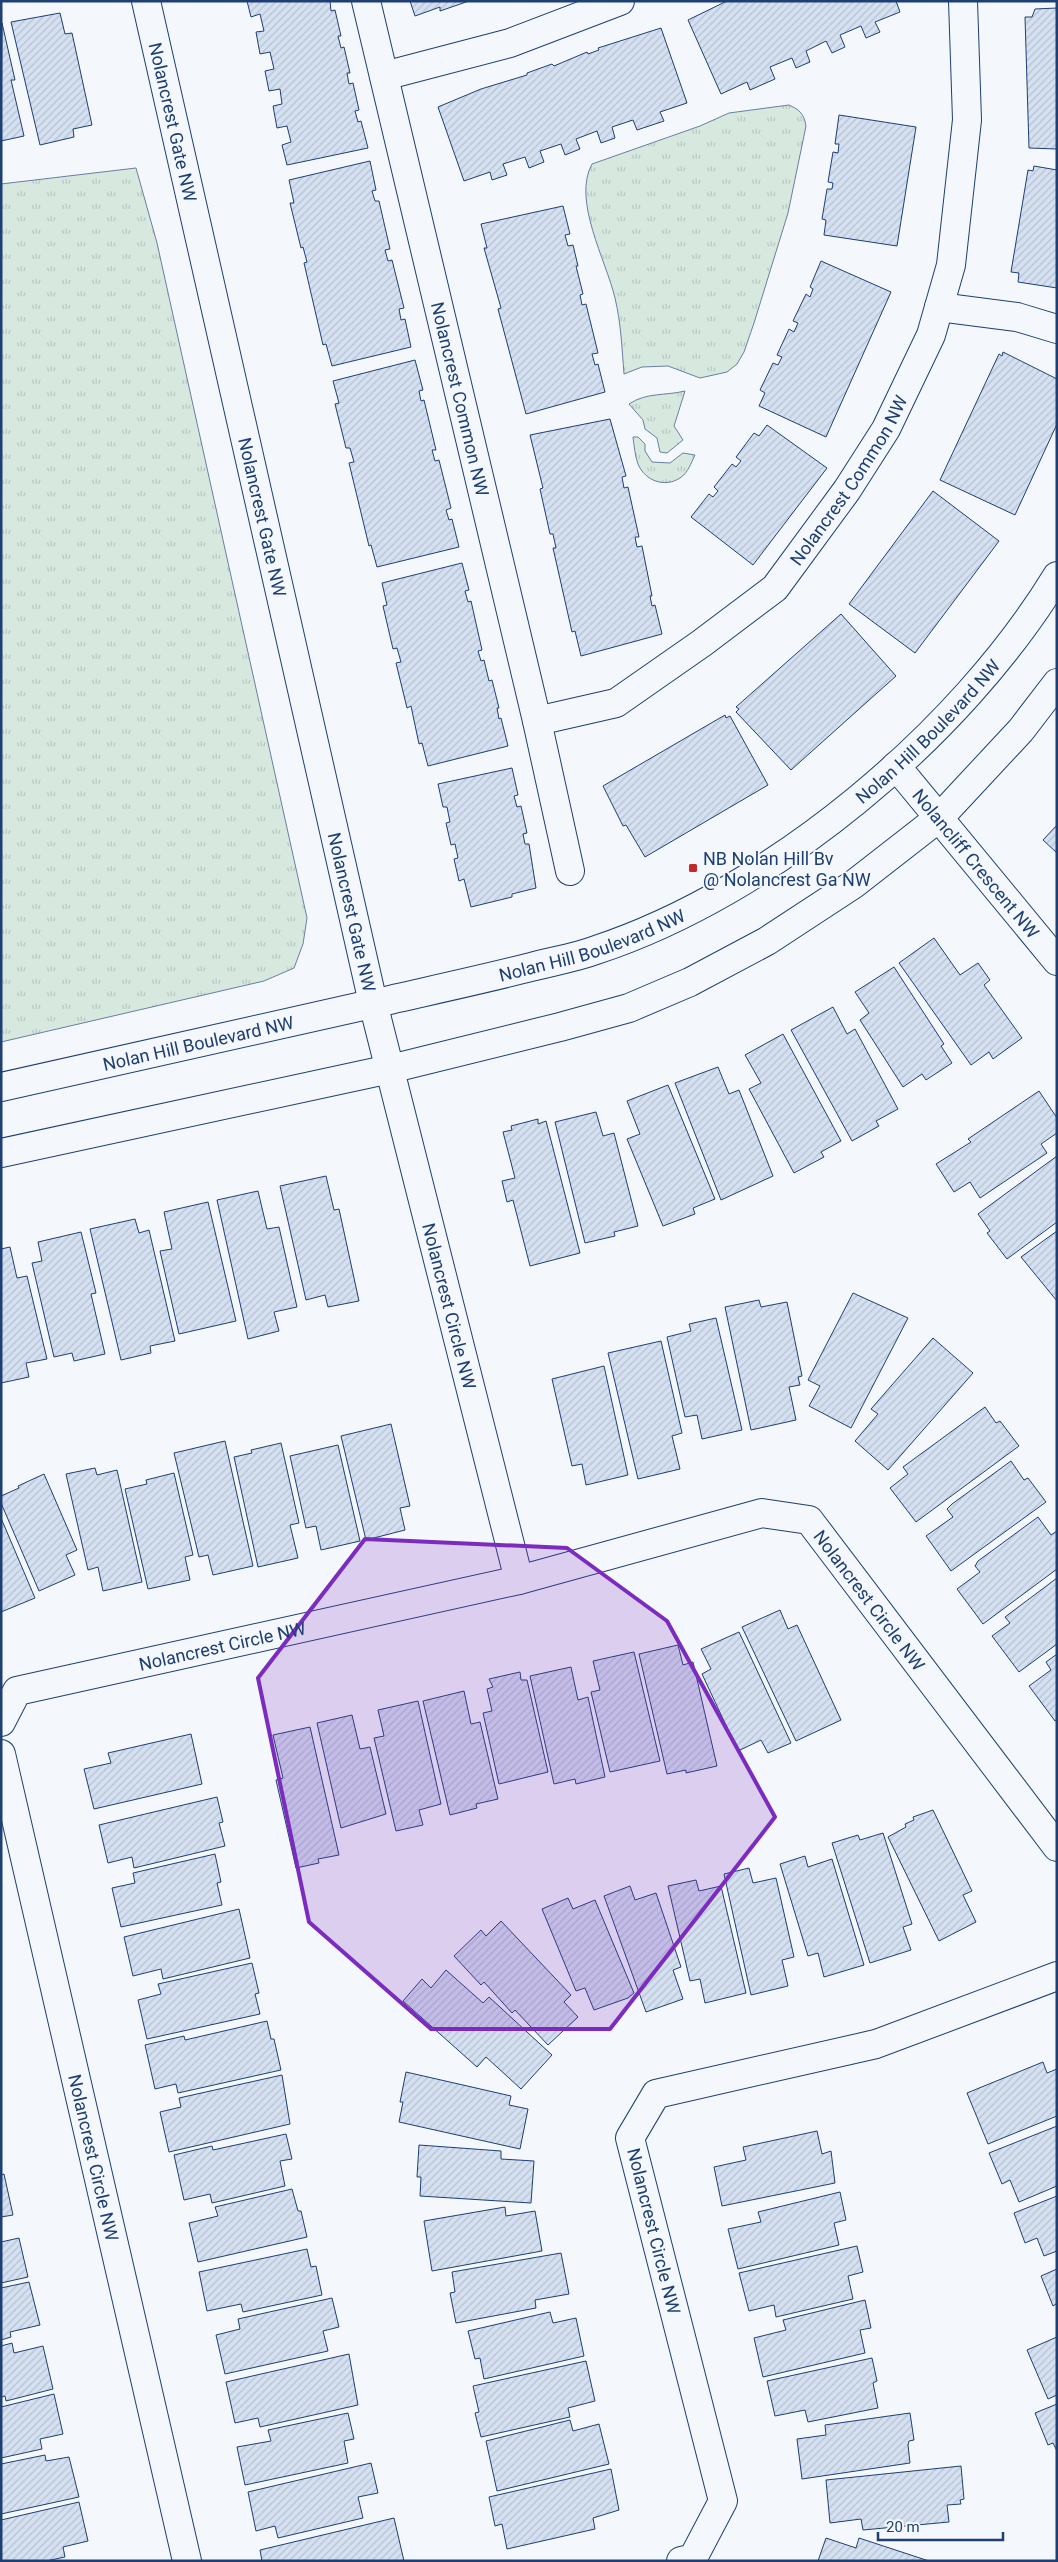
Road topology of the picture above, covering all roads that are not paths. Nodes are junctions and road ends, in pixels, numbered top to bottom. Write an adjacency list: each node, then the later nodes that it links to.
1 (146, 1): 15 (street, Nolancrest Gate NW)
2 (366, 1): 5 (street, Nolancrest Common NW)
3 (620, 1): 5 (street)
4 (963, 1): 6 (street, Nolancrest Common NW)
5 (384, 76): 10 (street, Nolancrest Common NW)
6 (939, 306): 7 (street); 10 (street, Nolancrest Common NW)
7 (1057, 329)
8 (1057, 576): 11 (street, Nolan Hill Boulevard NW)
9 (1057, 683): 12 (street)
10 (537, 721): 13 (street, Nolancrest Common NW)
11 (896, 766): 12 (street, Nolancliff Crescent NW); 15 (street, Nolan Hill Boulevard NW)
12 (940, 817): 14 (street, Nolancliff Crescent NW); 17 (street)
13 (570, 871)
14 (1057, 961)
15 (373, 1003): 16 (street, Nolancrest Gate NW); 18 (street, Nolan Hill Boulevard NW)
16 (381, 1032): 17 (street, Nolancrest Circle NW)
17 (390, 1068): 19 (street); 20 (street, Nolancrest Circle NW)
18 (1, 1087)
19 (1, 1153)
20 (519, 1580): 21 (street, Nolancrest Circle NW); 23 (street, Nolancrest Circle NW)
21 (1, 1722)
22 (1, 1754): 25 (street, Nolancrest Circle NW)
23 (1057, 1847)
24 (1057, 1976): 26 (street, Nolancrest Circle NW)
25 (187, 2561)
26 (680, 2561)

